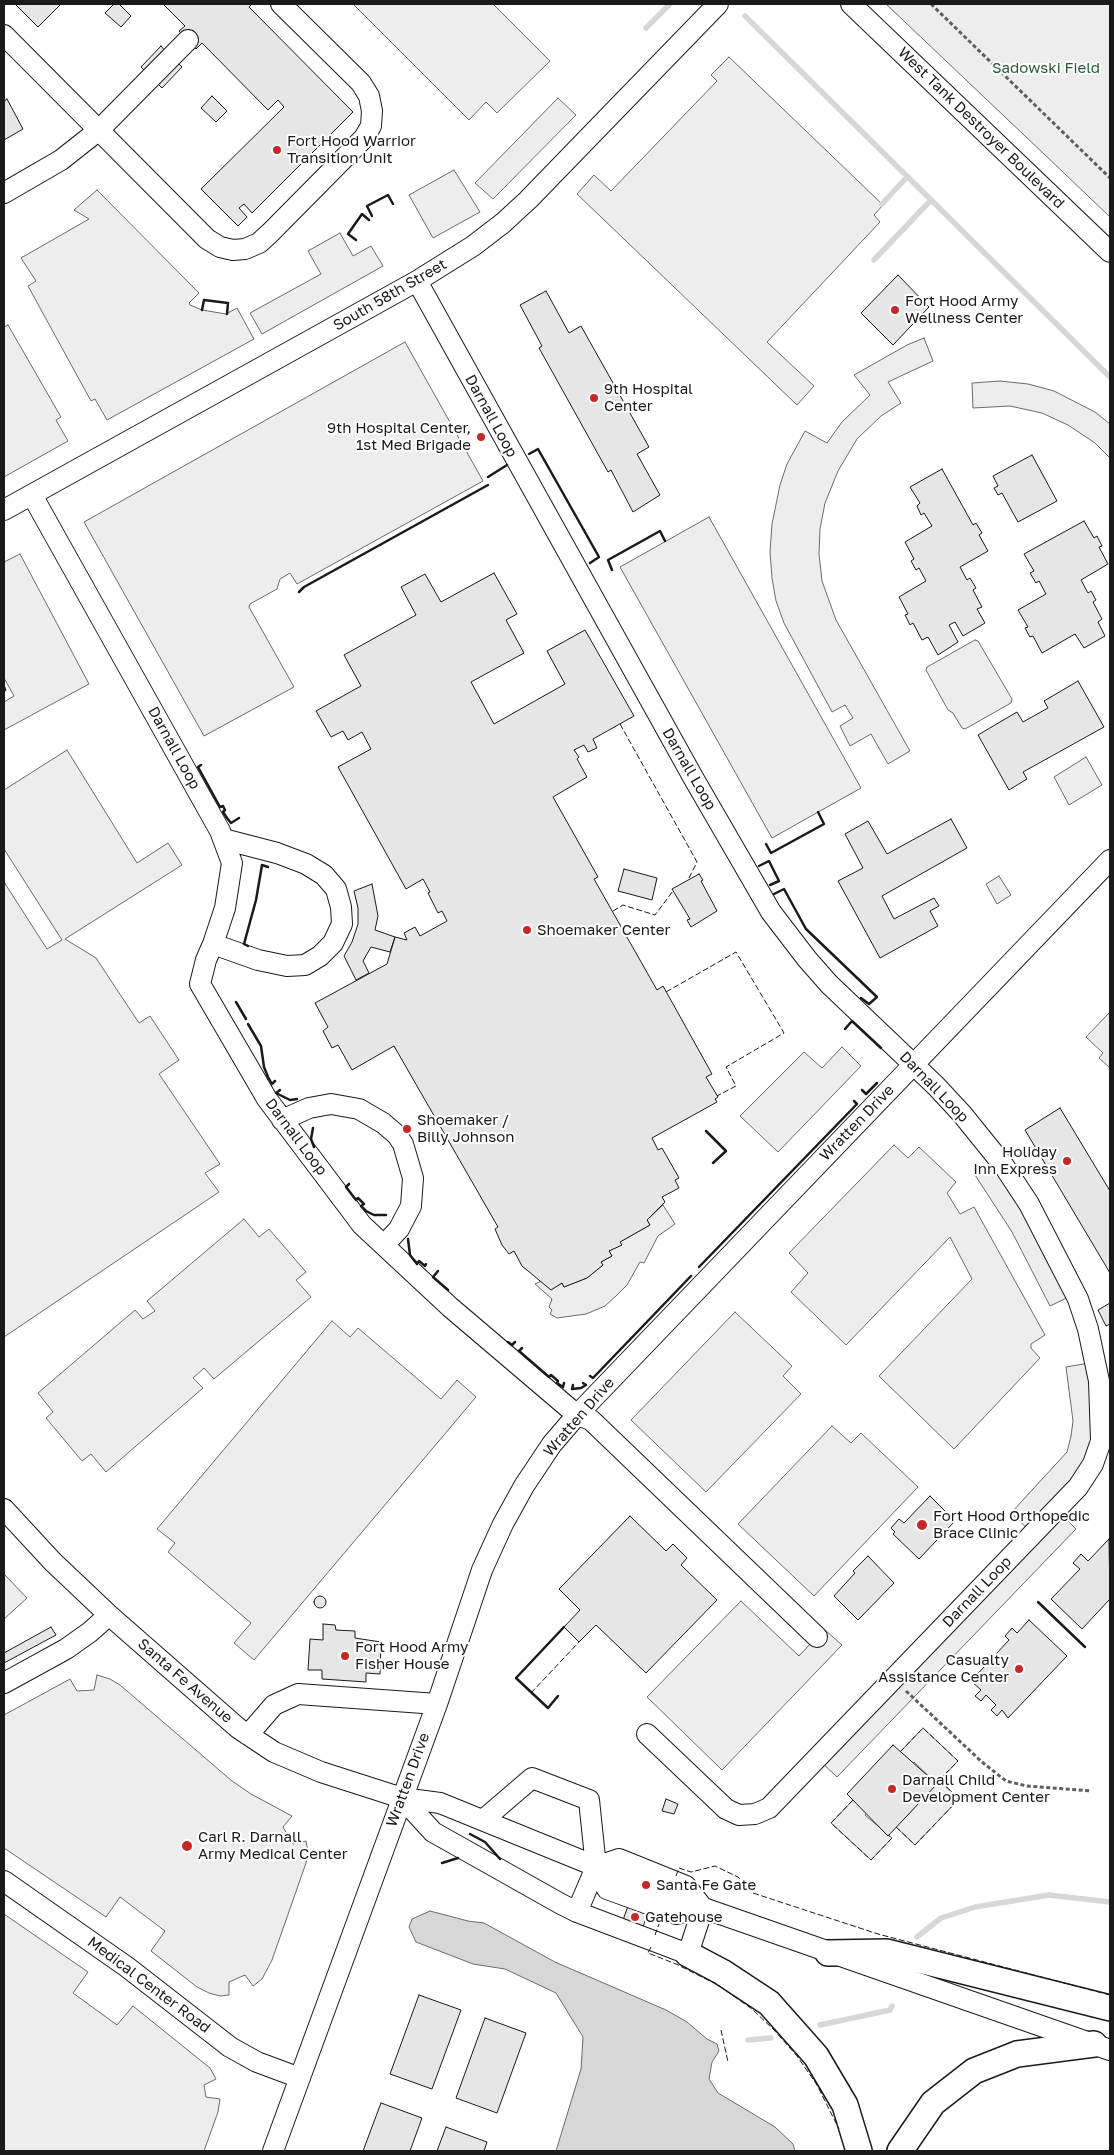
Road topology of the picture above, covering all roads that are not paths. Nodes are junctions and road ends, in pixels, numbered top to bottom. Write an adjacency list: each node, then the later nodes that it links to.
1 (281, 4): 6 (street)
2 (718, 4): 9 (street, South 58th Street)
3 (851, 4): 8 (street, West Tank Destroyer Boulevard)
4 (4, 35): 6 (street)
5 (188, 40): 6 (street)
6 (99, 130): 7 (street)
7 (4, 193)
8 (1110, 252)
9 (417, 281): 10 (street, South 58th Street); 15 (street, Darnall Loop)
10 (32, 495): 11 (street, South 58th Street); 12 (street, Darnall Loop)
11 (4, 510)
12 (223, 839): 14 (street, Darnall Loop); 14 (street)
13 (1110, 860): 15 (street, Wratten Drive)
14 (213, 944): 16 (street, Darnall Loop)
15 (913, 1065): 18 (street, Wratten Drive); 24 (street, Darnall Loop)
16 (282, 1120): 17 (street, Darnall Loop); 17 (street)
17 (384, 1245): 18 (street, Darnall Loop)
18 (577, 1415): 21 (street, Darnall Loop); 23 (street, Wratten Drive)
19 (4, 1508): 20 (street, Santa Fe Avenue)
20 (108, 1615): 22 (street); 25 (street, Santa Fe Avenue)
21 (817, 1638)
22 (4, 1683)
23 (437, 1704): 25 (street); 26 (street, Wratten Drive)
24 (647, 1734)
25 (248, 1735): 26 (street, Santa Fe Avenue)
26 (402, 1798): 27 (street, Santa Fe Avenue); 31 (street); 36 (street, Wratten Drive)
27 (483, 1820): 28 (street, Santa Fe Avenue); 28 (street)
28 (596, 1867): 30 (street, Santa Fe Avenue); 31 (street)
29 (4, 1881): 36 (street, Medical Center Road)
30 (703, 1908): 32 (street, Santa Fe Avenue); 33 (street)
31 (577, 1912): 33 (street)
32 (828, 1953): 34 (main road); 35 (street, Santa Fe Avenue)
33 (688, 1954): 38 (main road)
34 (1110, 2008)
35 (1102, 2047): 39 (main road)
36 (300, 2078): 37 (street, Wratten Drive)
37 (273, 2151)
38 (859, 2151)
39 (900, 2151)

